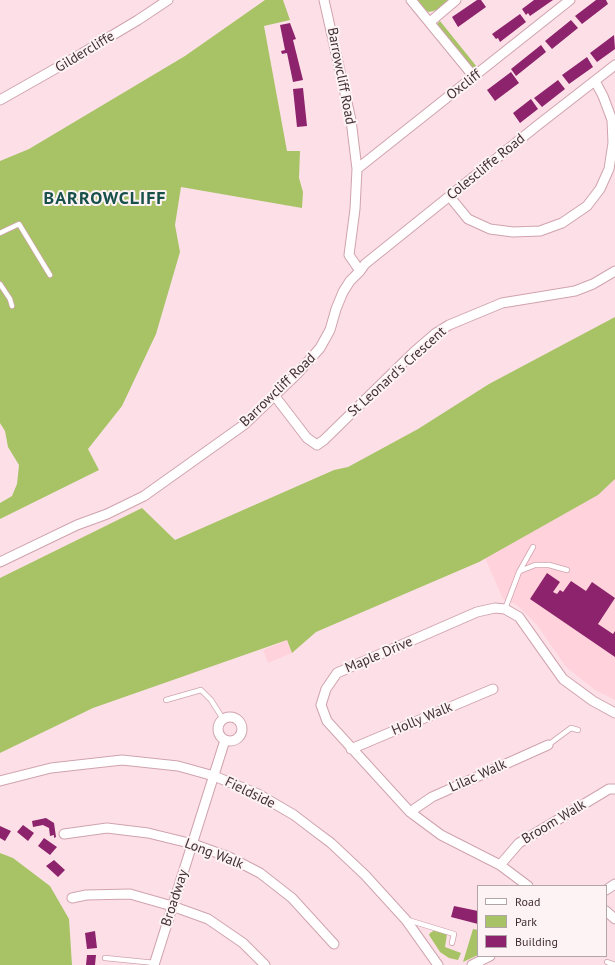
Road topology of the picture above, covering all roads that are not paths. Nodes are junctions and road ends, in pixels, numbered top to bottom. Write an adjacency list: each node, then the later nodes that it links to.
1 (168, 0): 10 (street, Gildercliffe)
2 (324, 0): 11 (street, Barrowcliff Road)
3 (411, 0): 6 (street)
4 (456, 0): 6 (street)
5 (570, 0): 8 (street, Oxcliff)
6 (430, 22): 8 (street)
7 (615, 65): 9 (street, Colescliffe Road)
8 (474, 77): 11 (street, Oxcliff)
9 (595, 81): 12 (street, Colescliffe Road); 12 (street)
10 (0, 100)
11 (357, 169): 15 (street, Barrowcliff Road)
12 (450, 197): 15 (street, Colescliffe Road)
13 (0, 233): 16 (lane)
14 (615, 271): 19 (street, St Leonard's Crescent)
15 (360, 272): 19 (street, Barrowcliff Road)
16 (50, 275)
17 (0, 284): 18 (lane)
18 (12, 306)
19 (274, 396): 21 (street, Barrowcliff Road)
20 (533, 547): 23 (lane)
21 (0, 562)
22 (567, 570): 23 (lane)
23 (519, 572): 24 (lane)
24 (505, 609): 27 (street); 32 (street, Maple Drive)
25 (493, 689): 32 (street, Holly Walk)
26 (166, 700): 28 (lane)
27 (615, 713)
28 (223, 719): 30 (street); 30 (street)
29 (578, 730): 31 (lane)
30 (225, 740): 33 (street, Broadway)
31 (548, 745): 36 (street, Lilac Walk)
32 (351, 749): 36 (street, Maple Drive)
33 (214, 776): 34 (street, Fieldside); 38 (street, Broadway); 45 (street, Fieldside)
34 (0, 781)
35 (615, 789): 39 (street, Broom Walk)
36 (410, 812): 39 (street, Maple Drive)
37 (64, 834): 38 (street, Long Walk)
38 (192, 844): 42 (street, Broadway); 47 (street, Long Walk)
39 (500, 865): 40 (street, Maple Drive)
40 (527, 885)
41 (72, 898): 42 (street)
42 (172, 906): 51 (street, Broadway); 52 (street)
43 (607, 912): 44 (street)
44 (615, 919)
45 (406, 920): 46 (lane); 53 (street, Fieldside)
46 (452, 943)
47 (334, 944)
48 (488, 957): 54 (street)
49 (105, 958): 51 (lane)
50 (607, 962): 55 (lane)
51 (154, 964)
52 (265, 965)
53 (438, 965)
54 (472, 965)
55 (615, 965)

